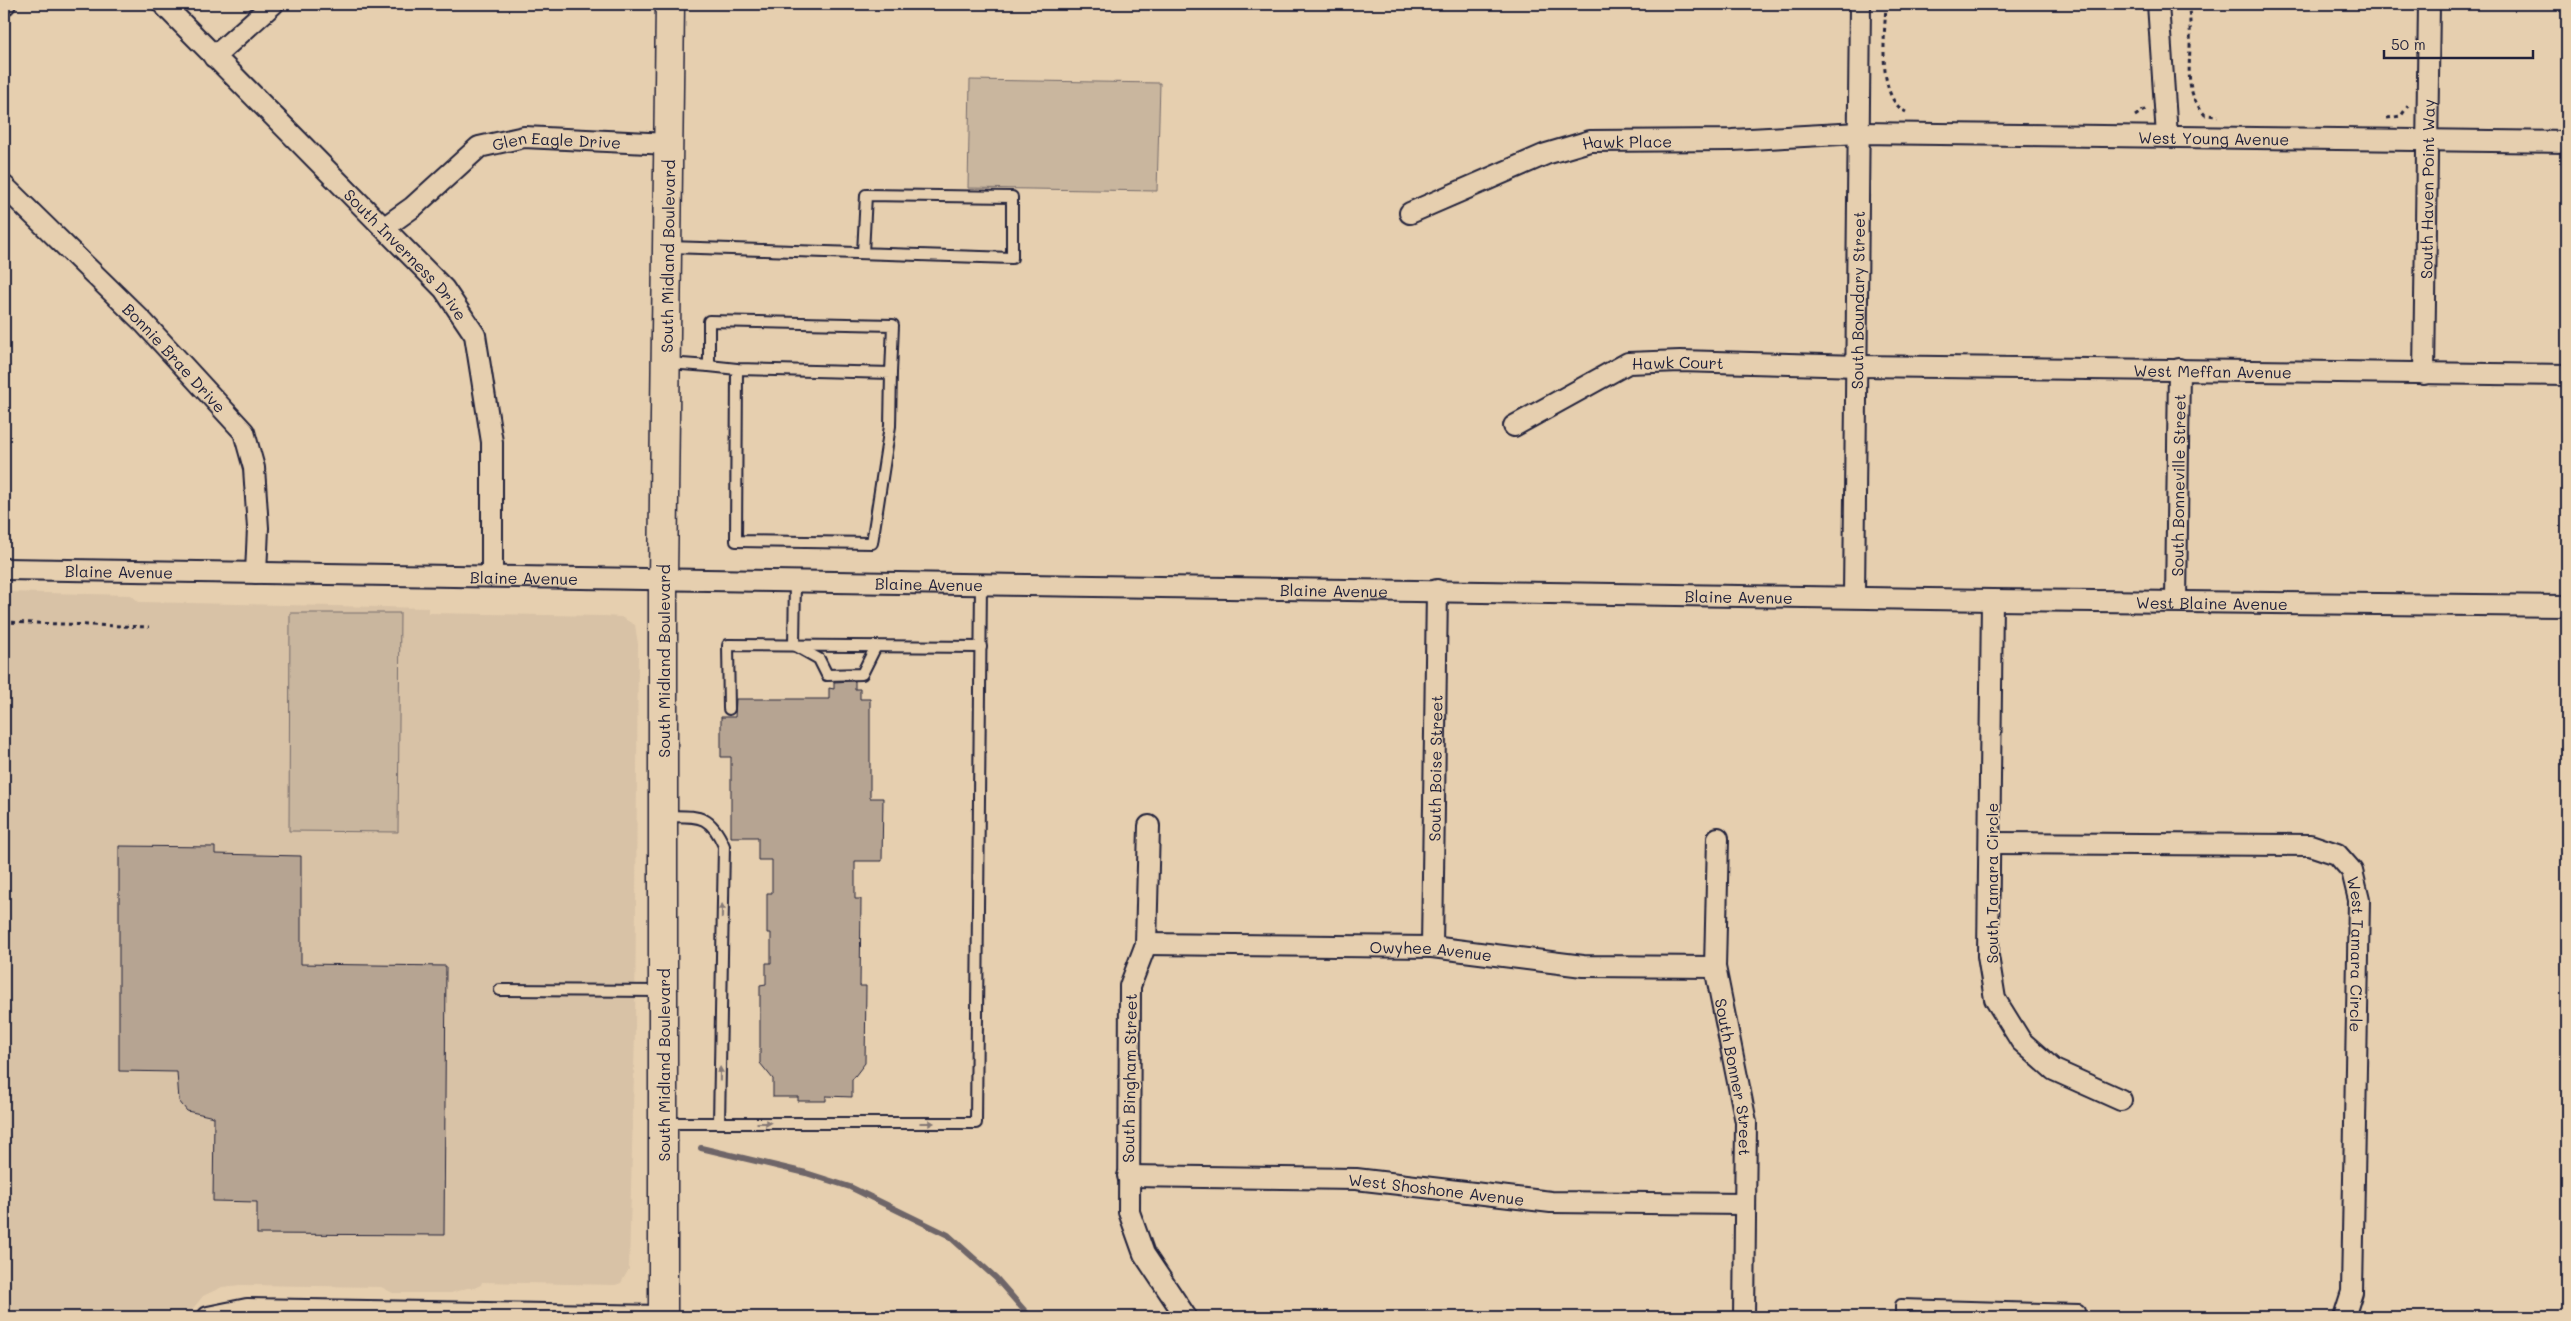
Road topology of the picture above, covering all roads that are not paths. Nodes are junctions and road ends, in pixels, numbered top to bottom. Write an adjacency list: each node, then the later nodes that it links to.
1 (163, 4): 7 (street, South Inverness Drive)
2 (272, 4): 7 (street)
3 (670, 4): 12 (main road, South Midland Boulevard)
4 (1860, 4): 8 (street, South Boundary Street)
5 (2158, 4): 9 (street)
6 (2429, 4): 10 (street, South Haven Point Way)
7 (214, 57): 15 (street, South Inverness Drive)
8 (1859, 133): 9 (street, West Young Avenue); 14 (street, Hawk Place); 20 (street, South Boundary Street)
9 (2166, 136): 10 (street, West Young Avenue)
10 (2427, 140): 11 (street, West Young Avenue); 24 (street, South Haven Point Way)
11 (2567, 142)
12 (669, 144): 15 (street, Glen Eagle Drive); 16 (main road, South Midland Boulevard)
13 (4, 186): 28 (street, Bonnie Brae Drive)
14 (1410, 213)
15 (385, 227): 29 (street, South Inverness Drive)
16 (668, 247): 17 (lane); 18 (main road, South Midland Boulevard)
17 (864, 253): 17 (lane)
18 (666, 362): 19 (lane); 30 (main road, South Midland Boulevard)
19 (709, 366): 21 (lane); 23 (lane)
20 (1858, 366): 22 (street, West Meffan Avenue); 26 (street, Hawk Court); 34 (street, South Boundary Street)
21 (737, 369): 23 (lane); 23 (lane)
22 (2179, 369): 24 (street, West Meffan Avenue); 36 (street, South Bonneville Street)
23 (891, 373)
24 (2424, 374): 25 (street, West Meffan Avenue)
25 (2567, 375)
26 (1514, 426)
27 (4, 569): 28 (street, Blaine Avenue)
28 (256, 573): 29 (street, Blaine Avenue)
29 (492, 576): 30 (street, Blaine Avenue)
30 (663, 579): 31 (street, Blaine Avenue); 42 (main road, South Midland Boulevard)
31 (794, 581): 32 (street, Blaine Avenue); 38 (lane)
32 (981, 583): 33 (street, Blaine Avenue); 40 (lane)
33 (1437, 590): 34 (street, Blaine Avenue); 47 (street, South Boise Street)
34 (1854, 596): 35 (street, West Blaine Avenue)
35 (1992, 600): 36 (street, West Blaine Avenue); 45 (street, South Tamara Circle)
36 (2176, 601): 37 (street, West Blaine Avenue)
37 (2567, 606)
38 (794, 645): 39 (lane); 39 (lane); 41 (lane)
39 (876, 646): 40 (lane)
40 (981, 647): 53 (lane, one-way to 40)
41 (729, 709)
42 (664, 816): 50 (main road, South Midland Boulevard); 53 (lane, one-way to 42)
43 (1150, 826): 46 (street, South Bingham Street)
44 (1718, 838): 48 (street, South Bonner Street)
45 (1990, 843): 51 (street, South Tamara Circle); 63 (street, West Tamara Circle)
46 (1146, 944): 47 (street, Owyhee Avenue); 54 (street, South Bingham Street)
47 (1432, 947): 48 (street, Owyhee Avenue)
48 (1715, 967): 55 (street, South Bonner Street)
49 (500, 990): 50 (lane)
50 (663, 992): 52 (main road, South Midland Boulevard)
51 (2121, 1100)
52 (663, 1123): 53 (lane); 59 (main road, South Midland Boulevard)
53 (719, 1123)
54 (1128, 1176): 55 (street, West Shoshone Avenue); 60 (street, South Bingham Street)
55 (1745, 1204): 61 (street, South Bonner Street)
56 (2080, 1310): 57 (lane)
57 (2019, 1313): 62 (lane)
58 (208, 1317): 59 (street)
59 (663, 1317)
60 (1186, 1317)
61 (1744, 1317)
62 (1901, 1317)
63 (2344, 1317)

